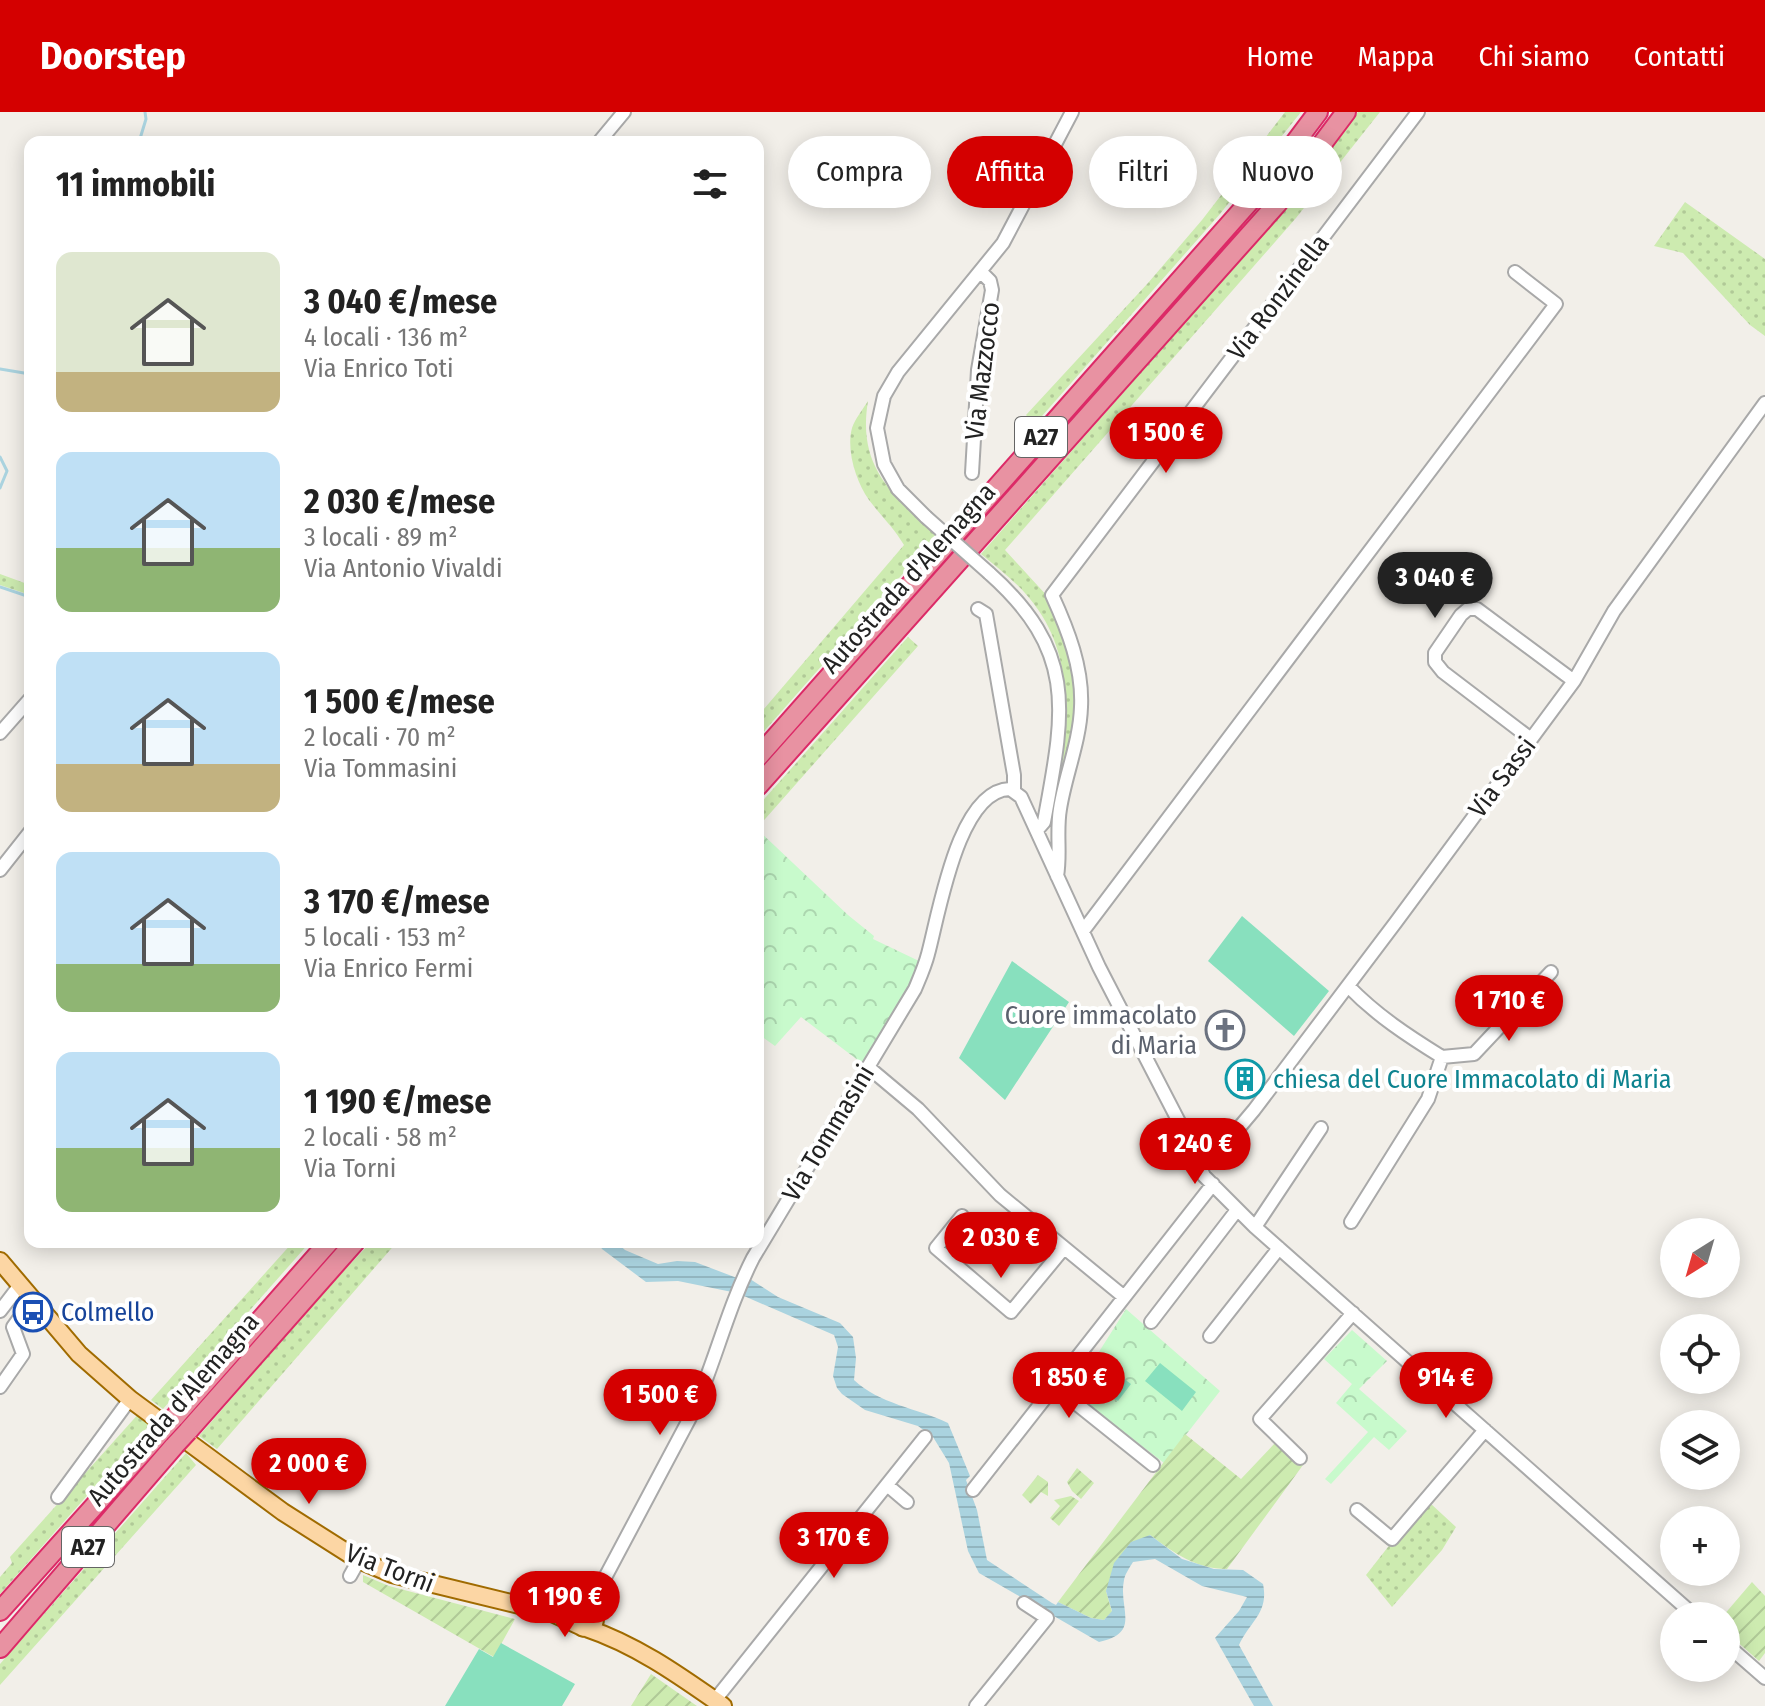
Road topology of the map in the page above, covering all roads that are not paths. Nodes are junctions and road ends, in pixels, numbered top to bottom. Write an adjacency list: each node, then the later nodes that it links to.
1 (624, 112): 6 (street)
2 (1072, 112): 7 (street, Via Mazzocco)
3 (1318, 112): 16 (highway, Autostrada d'Alemagna / A27)
4 (1346, 112): 17 (highway, Autostrada d'Alemagna / A27)
5 (1418, 112): 22 (street, Via Ronzinella)
6 (604, 136)
7 (981, 272): 10 (street, Via Mazzocco); 19 (street, Via Mazzocco, bridge)
8 (1515, 272): 23 (street)
9 (1765, 403): 12 (street, Via Sassi)
10 (972, 473)
11 (978, 609): 18 (street, Via Ronzinella)
12 (1574, 681): 15 (street, Via Sassi); 15 (street)
13 (24, 706): 14 (street)
14 (0, 733)
15 (1531, 739): 25 (street, Via Sassi)
16 (764, 750)
17 (764, 779)
18 (1018, 794): 19 (street, Via Ronzinella); 27 (street, Via Tommasini)
19 (1037, 830): 22 (street, Via Ronzinella)
20 (24, 840): 21 (street)
21 (0, 870)
22 (1057, 876): 23 (street, Via Ronzinella)
23 (1083, 931): 29 (street, Via Ronzinella)
24 (1551, 972): 26 (street)
25 (1348, 986): 26 (street); 29 (street, Via Sassi)
26 (1442, 1057): 33 (street)
27 (868, 1067): 35 (street, Via Tommasini); 39 (street)
28 (1321, 1128): 34 (street)
29 (1202, 1152): 30 (street, Via Ronzinella)
30 (1212, 1178): 31 (street, Via Ronzinella); 43 (street)
31 (1237, 1210): 34 (street, Via Ronzinella); 47 (street)
32 (962, 1216): 39 (street)
33 (1351, 1222)
34 (1255, 1227): 40 (street, Via Ronzinella)
35 (764, 1241)
36 (324, 1248): 53 (highway, Autostrada d'Alemagna / A27)
37 (349, 1248): 53 (highway, Autostrada d'Alemagna / A27)
38 (760, 1248): 67 (street, Via Tommasini)
39 (1064, 1248): 43 (street)
40 (1279, 1248): 46 (street, Via Ronzinella); 48 (street)
41 (0, 1261): 42 (main road, Via Torni)
42 (20, 1285): 44 (main road, Via Torni); 45 (street)
43 (1123, 1296): 49 (street)
44 (33, 1299): 50 (street); 51 (main road, Via Torni)
45 (0, 1311)
46 (1353, 1313): 52 (street, Via Ronzinella); 55 (street)
47 (1151, 1322)
48 (1210, 1336)
49 (1053, 1385): 56 (street); 58 (street)
50 (0, 1387)
51 (130, 1399): 59 (street); 62 (main road, Via Torni)
52 (1485, 1430): 61 (street); 64 (street, Via Ronzinella)
53 (174, 1432): 66 (highway, Autostrada d'Alemagna / A27); 68 (highway, Autostrada d'Alemagna / A27)
54 (925, 1437): 57 (street)
55 (1300, 1458)
56 (1153, 1465)
57 (887, 1485): 60 (street); 71 (street)
58 (973, 1490)
59 (58, 1497)
60 (907, 1502)
61 (1357, 1510)
62 (359, 1560): 63 (street); 67 (main road, Via Torni)
63 (350, 1576)
64 (1679, 1602)
65 (1024, 1603): 72 (street)
66 (0, 1611)
67 (587, 1619): 71 (main road, Via Torni)
68 (0, 1648)
69 (1740, 1656): 70 (street)
70 (1765, 1678)
71 (719, 1703)
72 (976, 1706)

